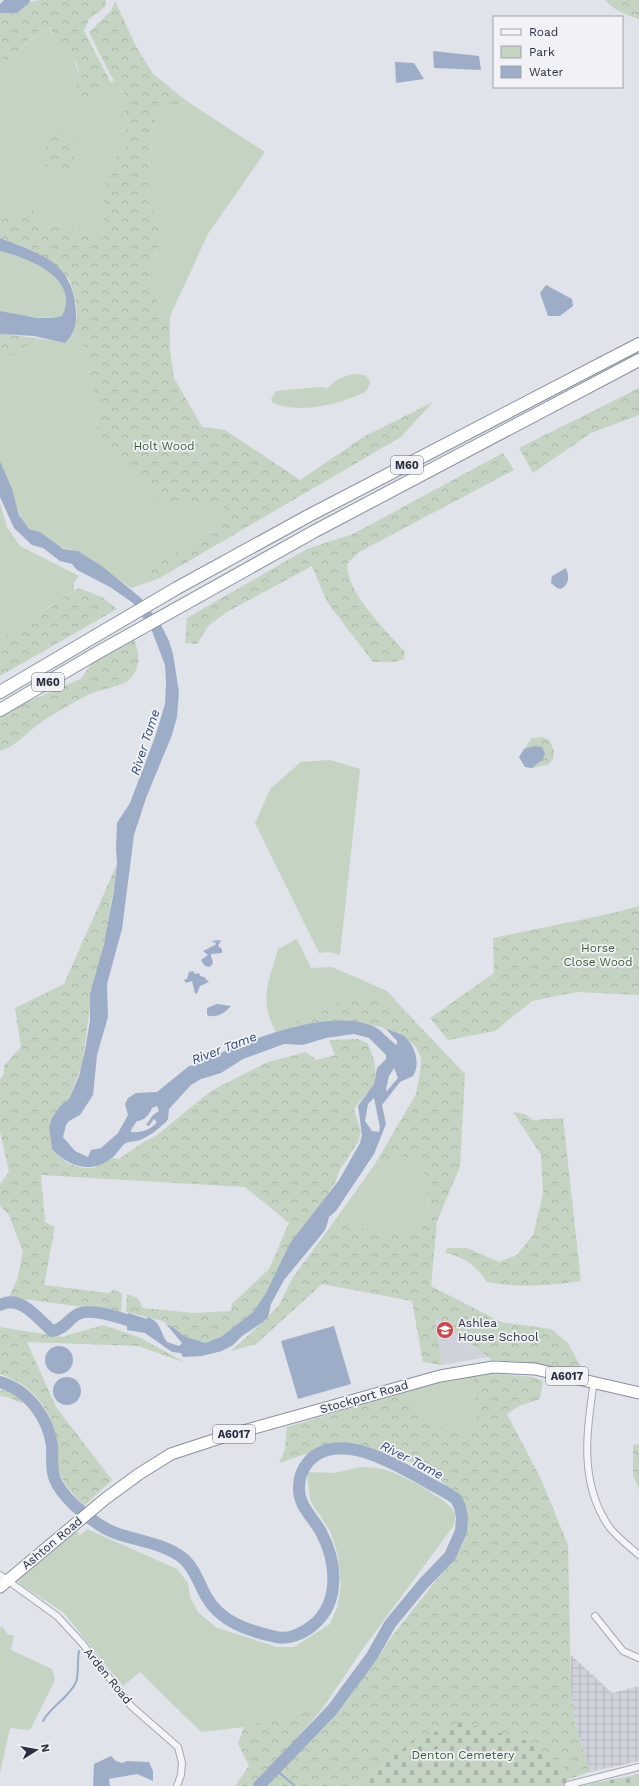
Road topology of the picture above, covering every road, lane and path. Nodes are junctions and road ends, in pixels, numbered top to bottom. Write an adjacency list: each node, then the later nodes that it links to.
1 (639, 344): 3 (highway, M60)
2 (639, 360): 4 (highway, M60)
3 (0, 692)
4 (0, 710)
5 (594, 1382): 6 (highway, Stockport Road / A6017); 7 (highway, Stockport Road / A6017); 8 (street)
6 (639, 1393)
7 (105, 1499): 9 (highway, Ashton Road / A6017)
8 (639, 1555)
9 (2, 1581): 14 (street, Arden Road)
10 (595, 1616): 11 (street)
11 (639, 1658)
12 (639, 1767): 13 (street)
13 (568, 1785)
14 (177, 1786)

